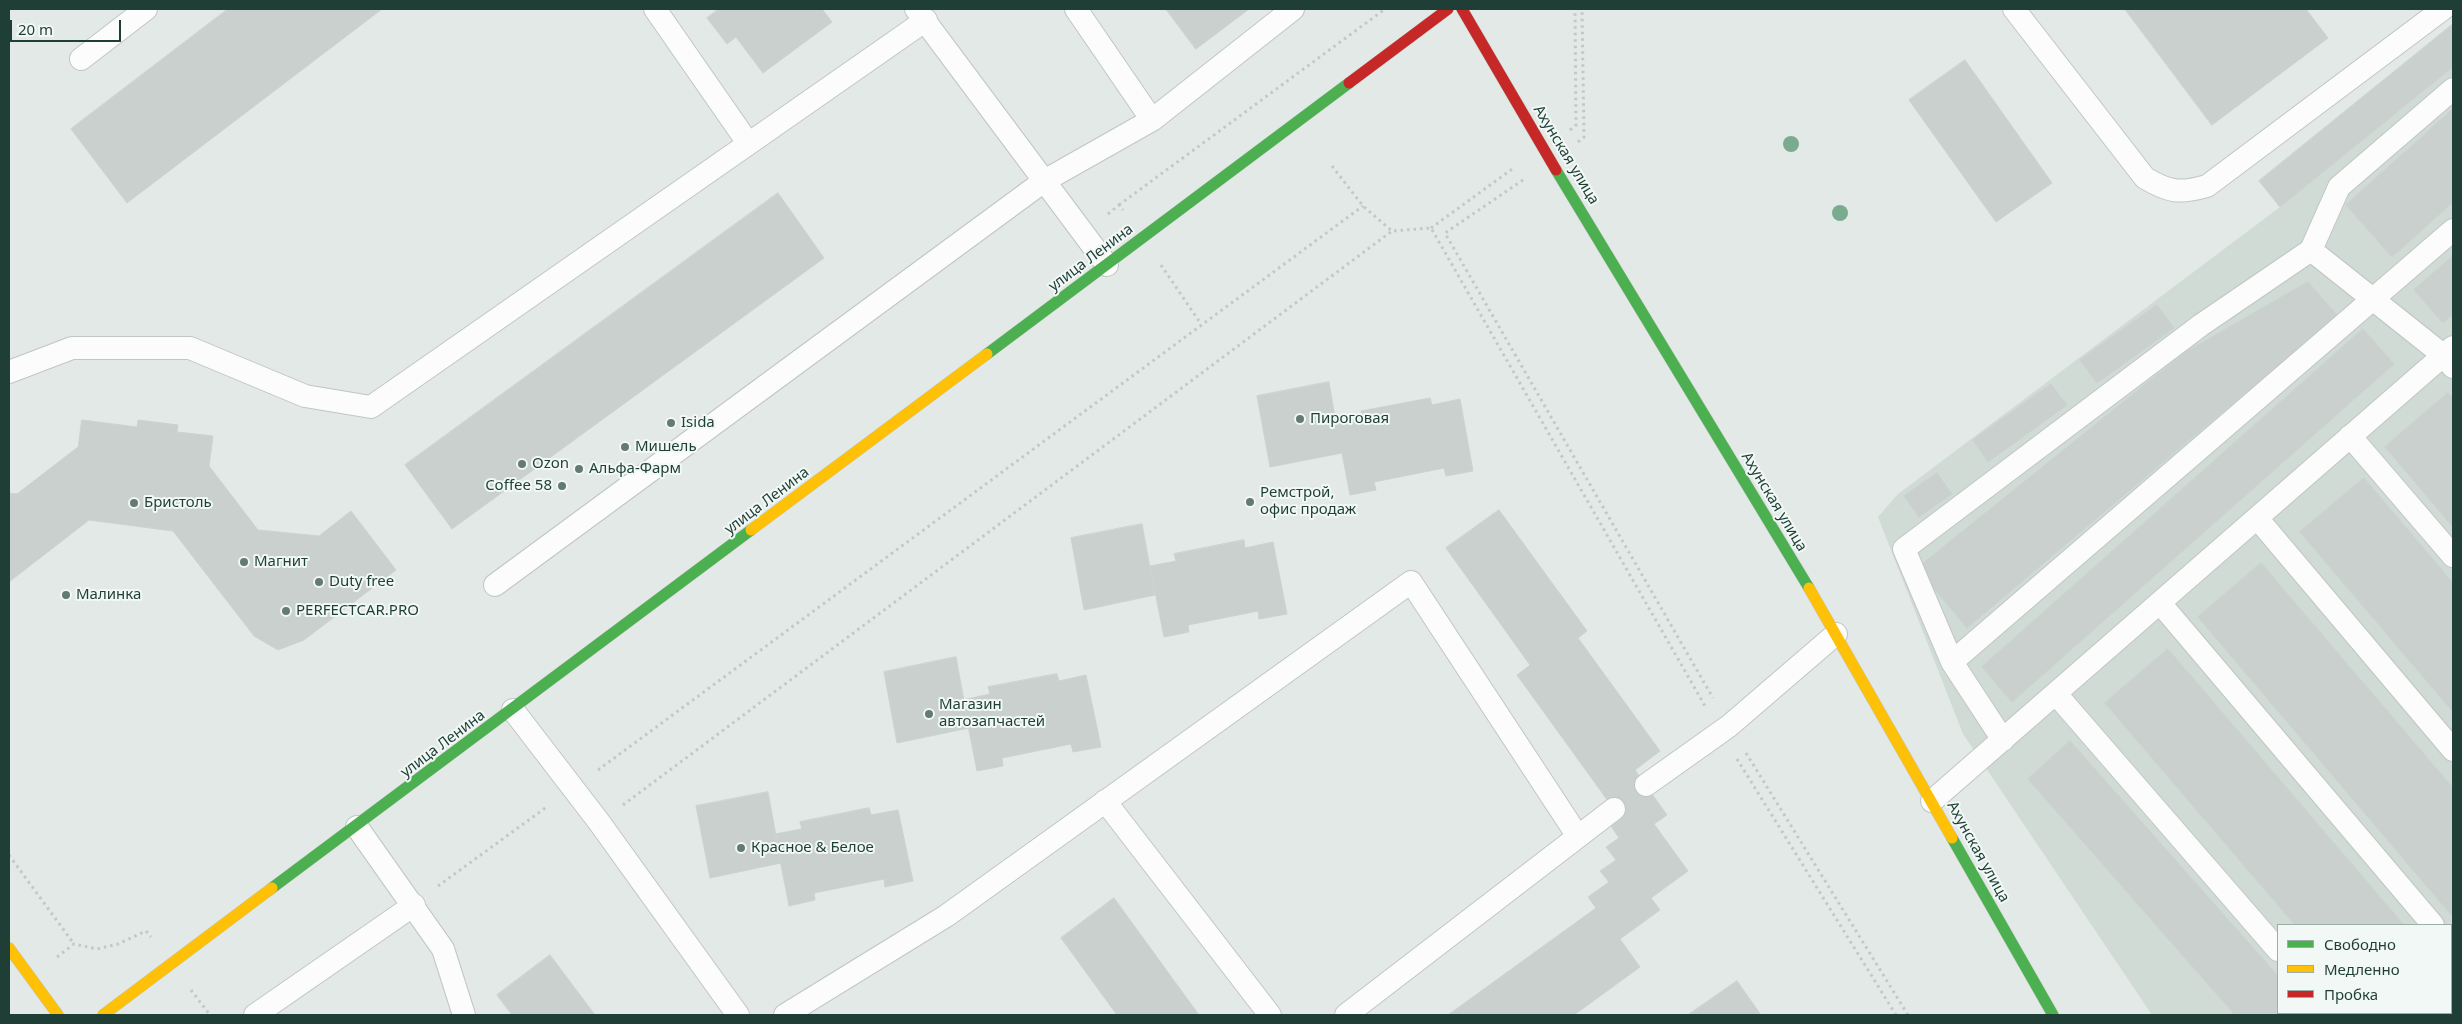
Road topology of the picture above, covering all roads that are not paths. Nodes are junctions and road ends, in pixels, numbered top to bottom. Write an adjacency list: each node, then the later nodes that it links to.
1 (146, 9): 10 (lane)
2 (656, 9): 13 (lane)
3 (1076, 9): 12 (lane)
4 (1293, 9): 12 (lane)
5 (1448, 9): 17 (main road, улица Ленина)
6 (1462, 9): 26 (main road, Ахунская улица)
7 (2014, 9): 8 (lane)
8 (2443, 9)
9 (921, 14): 13 (lane); 14 (lane)
10 (81, 59)
11 (2453, 89): 16 (lane)
12 (1152, 120): 14 (lane)
13 (748, 143): 20 (lane)
14 (1044, 181): 17 (lane); 24 (lane)
15 (2453, 230): 18 (lane)
16 (2312, 250): 18 (lane); 27 (lane)
17 (1107, 265): 29 (main road, улица Ленина)
18 (2373, 299): 19 (lane); 27 (lane)
19 (2450, 356): 21 (lane)
20 (9, 372)
21 (2350, 436): 22 (lane); 23 (lane)
22 (2257, 518): 25 (lane); 31 (lane)
23 (2453, 556)
24 (495, 585)
25 (2160, 602): 28 (lane); 39 (lane)
26 (1836, 634): 32 (lane); 34 (main road, Ахунская улица)
27 (1952, 662): 30 (lane)
28 (2056, 694): 30 (lane); 41 (lane)
29 (513, 710): 36 (main road, улица Ленина); 46 (lane)
30 (2003, 740): 34 (lane)
31 (2453, 750)
32 (1646, 786)
33 (1105, 801): 37 (lane); 47 (lane); 48 (lane)
34 (1932, 801): 50 (main road, Ахунская улица)
35 (1614, 809): 37 (lane)
36 (357, 827): 38 (lane); 43 (main road, улица Ленина)
37 (1577, 835): 49 (lane)
38 (414, 904): 44 (lane); 45 (lane)
39 (2432, 924)
40 (9, 948): 42 (main road)
41 (2277, 949)
42 (58, 1015)
43 (103, 1015)
44 (255, 1015)
45 (464, 1015)
46 (738, 1015)
47 (785, 1015)
48 (1270, 1015)
49 (1346, 1015)
50 (2053, 1015)

